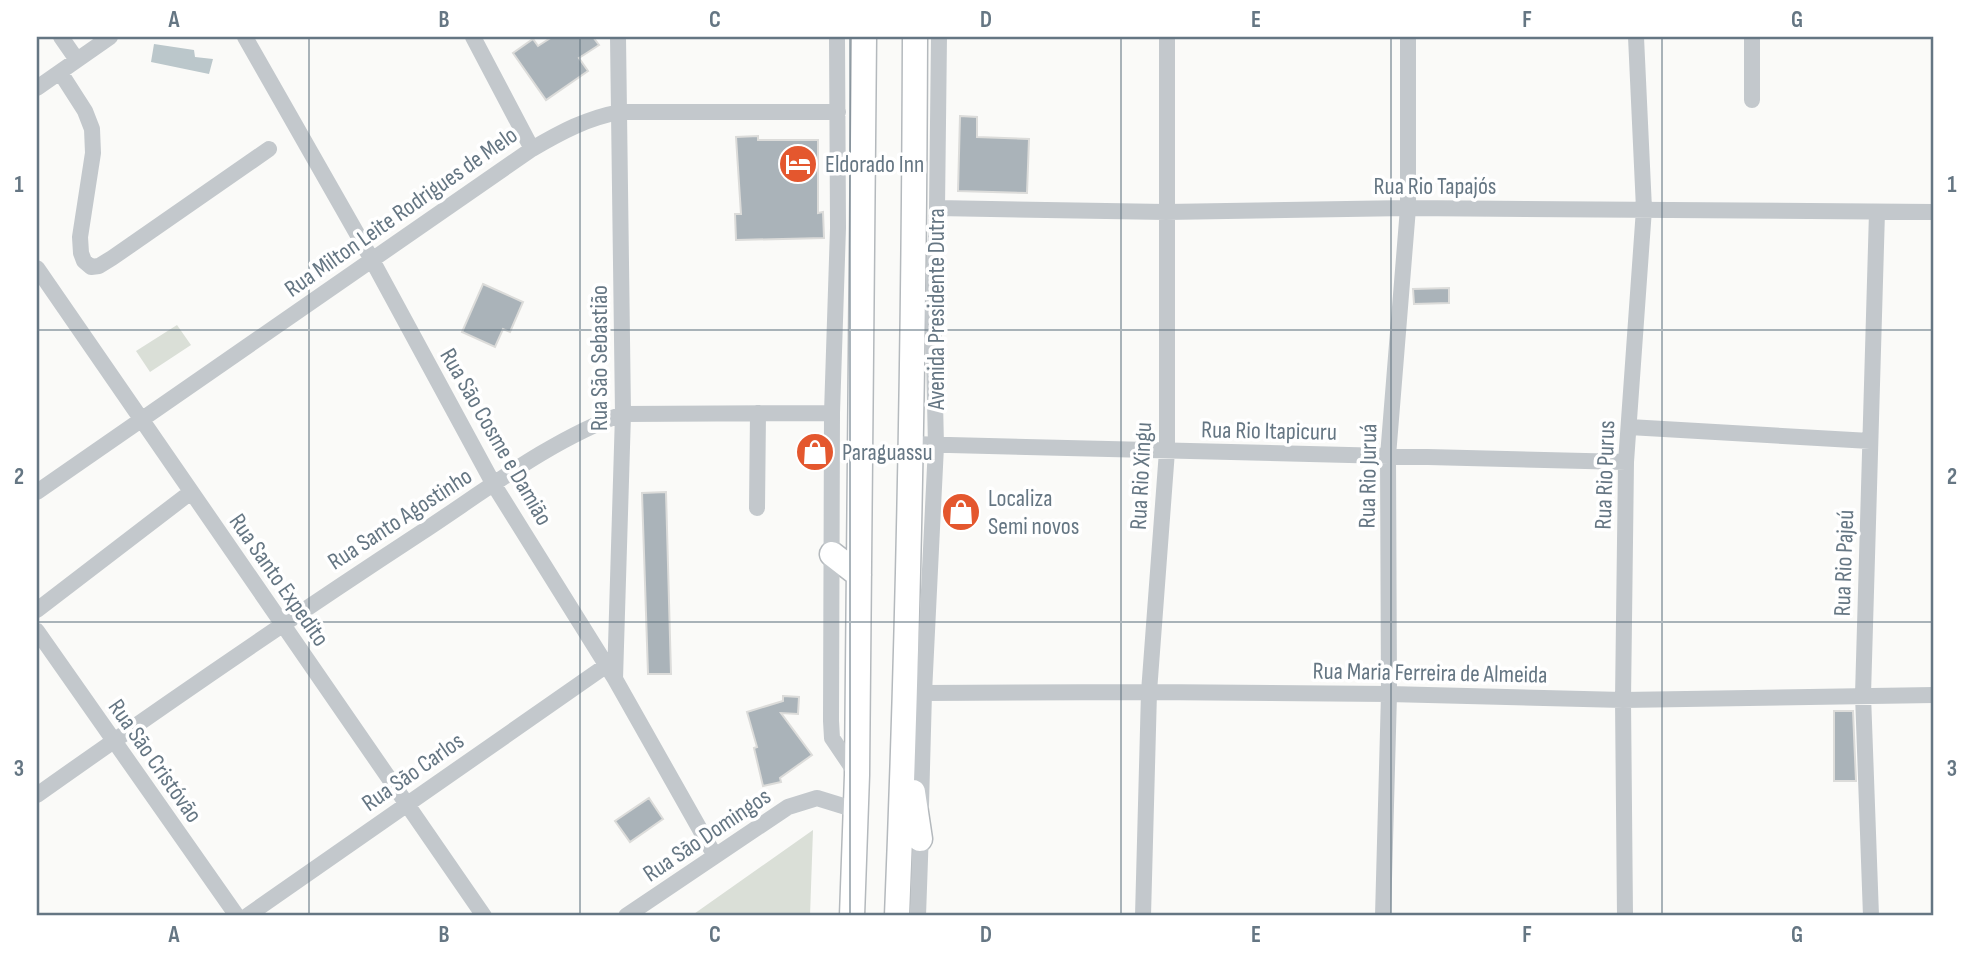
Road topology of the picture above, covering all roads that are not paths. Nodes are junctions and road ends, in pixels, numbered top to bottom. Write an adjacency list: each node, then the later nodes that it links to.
1 (61, 37): 14 (street)
2 (110, 37): 14 (street)
3 (246, 37): 28 (street, Rua São Cosme e Damião)
4 (473, 37): 21 (street)
5 (618, 37): 18 (street, Rua São Sebastião)
6 (837, 37): 19 (street)
7 (864, 37): 48 (highway)
8 (915, 37): 31 (highway, Avenida Presidente Dutra)
9 (939, 37): 22 (street, Avenida Presidente Dutra)
10 (1167, 37): 25 (street, Rua Rio Xingu)
11 (1408, 37): 23 (street, Rua Rio Juruá)
12 (1636, 37): 24 (street, Rua Rio Purus)
13 (1752, 37): 17 (street)
14 (77, 60): 15 (street)
15 (61, 72): 16 (street); 20 (street)
16 (37, 88)
17 (1752, 100)
18 (620, 112): 19 (street, Rua Milton Leite Rodrigues de Melo); 21 (street, Rua Milton Leite Rodrigues de Melo); 33 (street, Rua São Sebastião)
19 (838, 112): 32 (street)
20 (269, 149)
21 (531, 149): 28 (street, Rua Milton Leite Rodrigues de Melo)
22 (937, 208): 25 (street, Rua Rio Tapajós); 30 (street, Avenida Presidente Dutra)
23 (1408, 208): 24 (street, Rua Rio Tapajós); 25 (street, Rua Rio Tapajós); 41 (street, Rua Rio Juruá)
24 (1644, 209): 26 (street, Rua Rio Tapajós); 36 (street, Rua Rio Purus)
25 (1166, 212): 40 (street, Rua Rio Xingu)
26 (1877, 212): 27 (street, Rua Rio Tapajós); 37 (street, Rua Rio Pajeú)
27 (1934, 212)
28 (372, 260): 35 (street, Rua Milton Leite Rodrigues de Melo); 43 (street, Rua São Cosme e Damião)
29 (37, 268): 35 (street, Rua Santo Expedito)
30 (933, 311): 31 (highway); 39 (street, Avenida Presidente Dutra)
31 (914, 342): 38 (highway, Avenida Presidente Dutra)
32 (832, 413): 34 (street, Rua Santo Agostinho); 47 (street)
33 (623, 414): 34 (street, Rua Santo Agostinho); 43 (street, Rua Santo Agostinho); 52 (street, Rua São Sebastião)
34 (758, 414): 46 (street)
35 (141, 419): 44 (street, Rua Milton Leite Rodrigues de Melo); 45 (street, Rua Santo Expedito)
36 (1629, 427): 37 (street); 42 (street, Rua Rio Purus)
37 (1870, 441): 56 (street, Rua Rio Pajeú)
38 (910, 444): 39 (street, Rua Rio Itapicuru); 59 (highway, Avenida Presidente Dutra)
39 (936, 446): 40 (street, Rua Rio Itapicuru); 54 (street, Avenida Presidente Dutra)
40 (1167, 451): 41 (street, Rua Rio Itapicuru); 53 (street, Rua Rio Xingu)
41 (1388, 456): 42 (street, Rua Rio Itapicuru); 55 (street, Rua Rio Juruá)
42 (1626, 463): 58 (street, Rua Rio Purus)
43 (494, 485): 50 (street, Rua Santo Agostinho); 52 (street, Rua São Cosme e Damião)
44 (37, 492)
45 (191, 492): 49 (street); 50 (street, Rua Santo Expedito)
46 (757, 508)
47 (832, 554): 48 (highway); 61 (street)
48 (859, 575): 61 (highway)
49 (37, 610)
50 (281, 624): 60 (street, Rua Santo Agostinho); 63 (street, Rua Santo Expedito)
51 (37, 631): 60 (street, Rua São Cristóvão)
52 (611, 672): 63 (street, Rua São Carlos); 66 (street, Rua São Cosme e Damião)
53 (1149, 692): 54 (street, Rua Maria Ferreira de Almeida); 55 (street, Rua Maria Ferreira de Almeida); 74 (street, Rua Rio Xingu)
54 (924, 693): 65 (street, Avenida Presidente Dutra)
55 (1389, 694): 58 (street, Rua Maria Ferreira de Almeida); 75 (street, Rua Rio Juruá)
56 (1863, 695): 57 (street, Rua Maria Ferreira de Almeida); 58 (street, Rua Maria Ferreira de Almeida); 77 (street, Rua Rio Pajeú)
57 (1934, 695)
58 (1623, 700): 76 (street, Rua Rio Purus)
59 (904, 739): 65 (highway); 72 (highway, Avenida Presidente Dutra)
60 (113, 741): 62 (street, Rua Santo Agostinho); 67 (street, Rua São Cristóvão)
61 (857, 775): 64 (highway)
62 (37, 795)
63 (407, 804): 68 (street, Rua São Carlos); 69 (street, Rua Santo Expedito)
64 (856, 810): 66 (street, Rua São Domingos); 71 (highway)
65 (920, 839): 73 (street, Avenida Presidente Dutra)
66 (715, 856): 70 (street, Rua São Domingos)
67 (237, 916)
68 (247, 916)
69 (484, 916)
70 (626, 916)
71 (852, 916)
72 (897, 916)
73 (918, 916)
74 (1143, 916)
75 (1383, 916)
76 (1625, 916)
77 (1871, 916)

